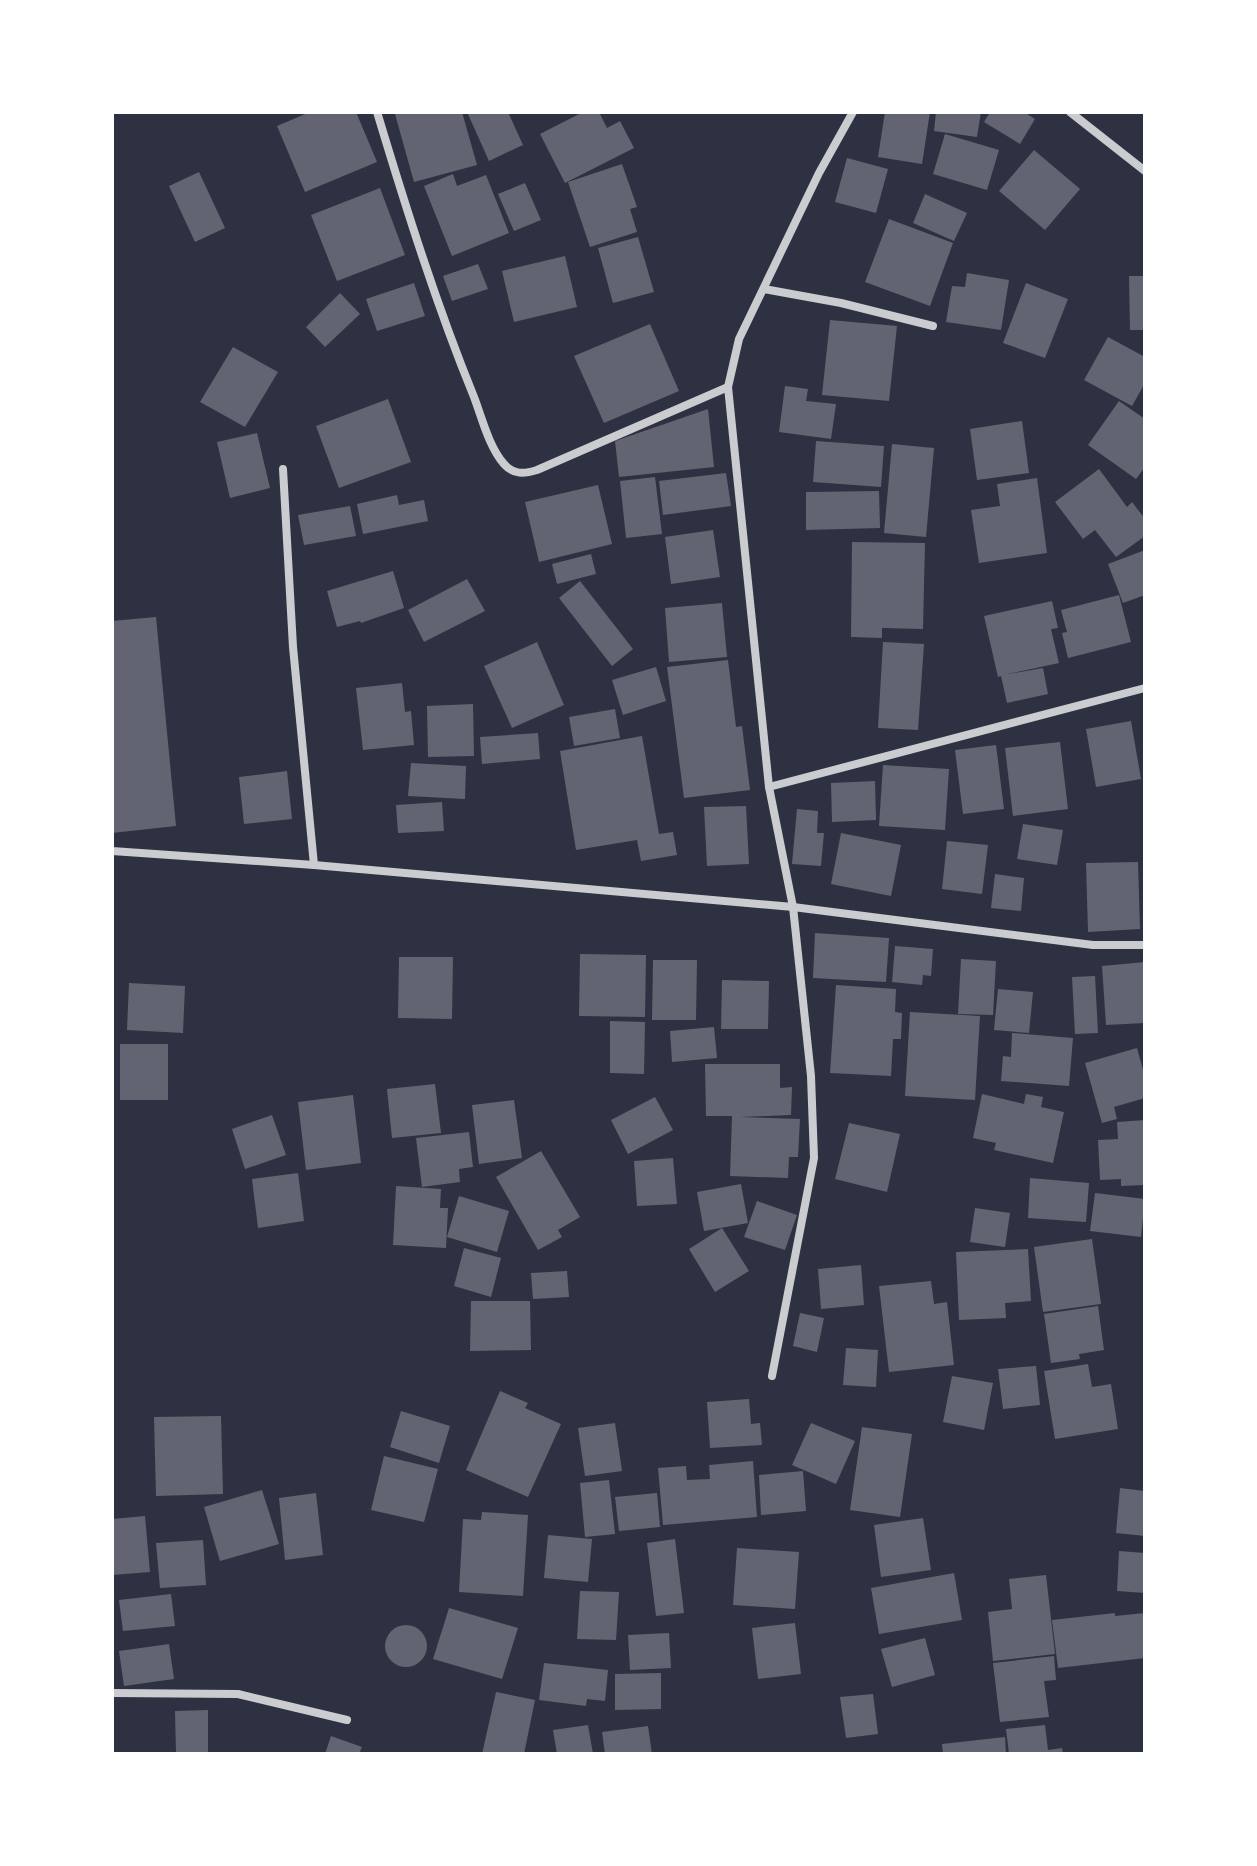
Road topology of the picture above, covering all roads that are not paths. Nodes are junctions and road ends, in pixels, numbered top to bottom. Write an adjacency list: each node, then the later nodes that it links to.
1 (377, 112): 7 (street)
2 (853, 112): 5 (street)
3 (1070, 112): 4 (street)
4 (1145, 171)
5 (764, 289): 6 (street); 7 (street)
6 (933, 326)
7 (728, 387): 10 (street)
8 (283, 469): 12 (street)
9 (1145, 688): 10 (street)
10 (769, 787): 13 (street)
11 (112, 851): 12 (street)
12 (314, 865): 13 (street)
13 (793, 907): 14 (street); 15 (street)
14 (1145, 945)
15 (772, 1376)
16 (112, 1693): 17 (street)
17 (347, 1720)

